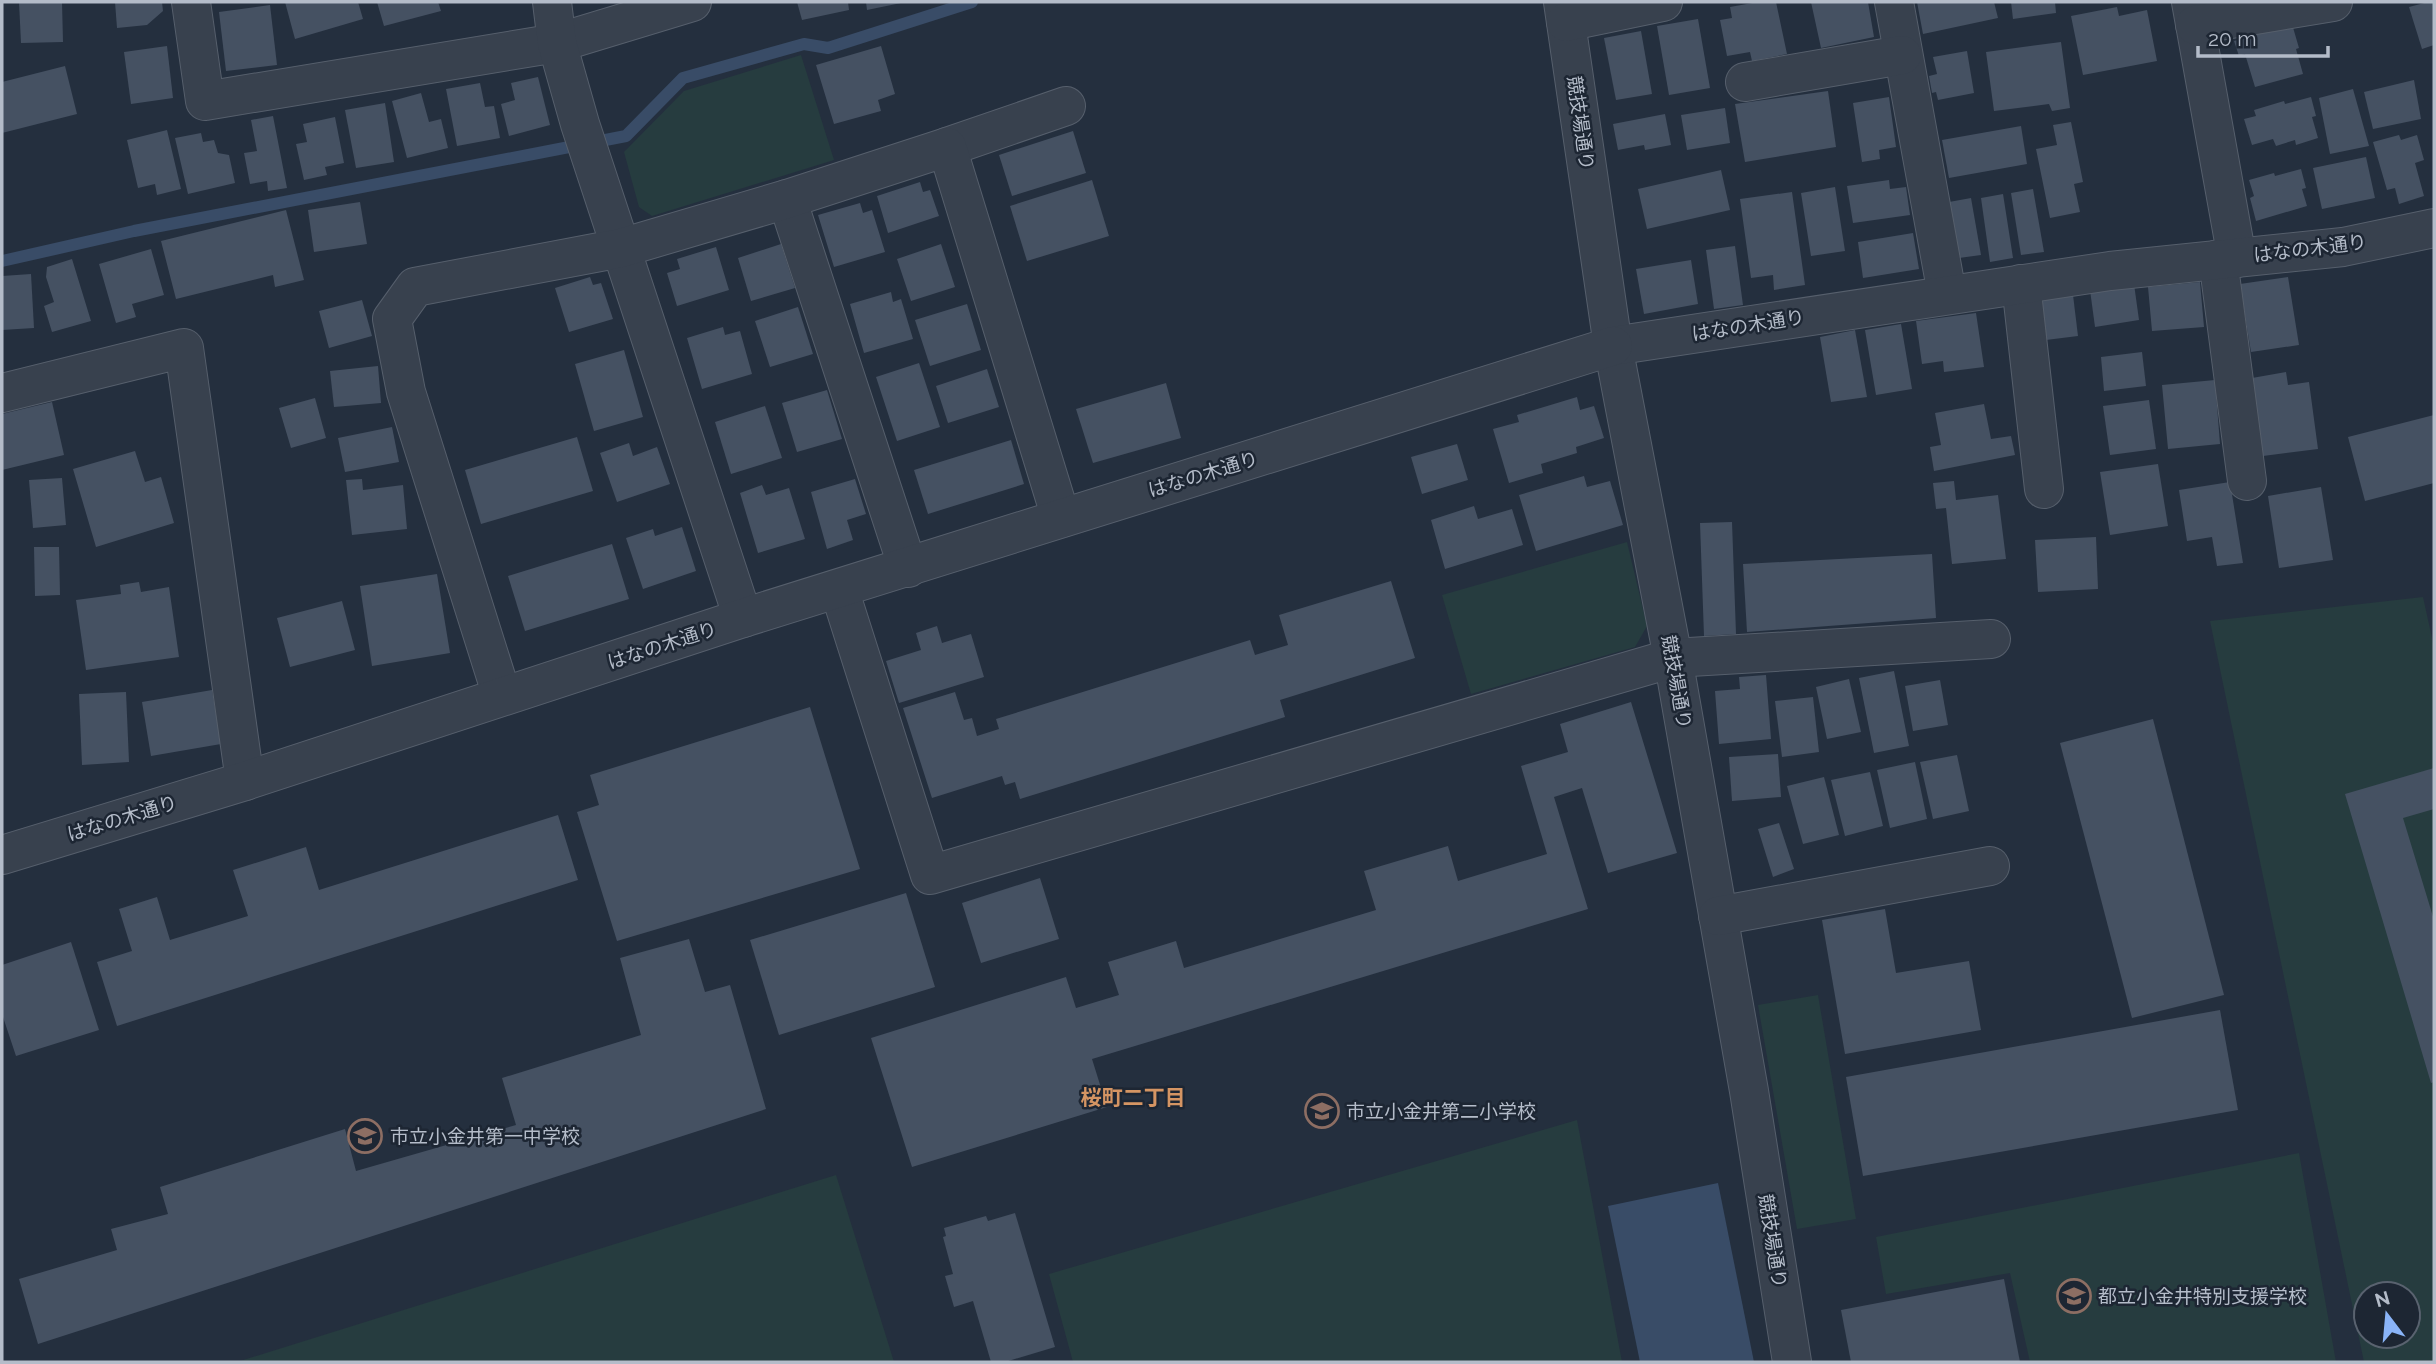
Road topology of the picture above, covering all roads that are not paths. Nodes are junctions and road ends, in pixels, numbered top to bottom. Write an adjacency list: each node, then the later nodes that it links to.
1 (191, 2): 9 (street)
2 (552, 2): 9 (street)
3 (692, 2): 9 (street)
4 (1663, 2): 7 (street)
5 (1894, 2): 10 (street)
6 (2333, 2): 8 (street)
7 (1564, 12): 20 (street, 競技場通り)
8 (2193, 13): 17 (street)
9 (557, 43): 16 (street)
10 (1902, 55): 11 (street); 19 (street)
11 (1745, 82)
12 (1066, 106): 13 (street)
13 (947, 147): 14 (street); 24 (street)
14 (787, 198): 16 (street); 25 (street)
15 (2434, 228): 17 (street, はなの木通り)
16 (621, 248): 27 (street); 30 (street)
17 (2227, 258): 18 (street, はなの木通り); 22 (street)
18 (2021, 284): 19 (street, はなの木通り); 23 (street)
19 (1947, 294): 20 (street, はなの木通り)
20 (1613, 346): 24 (street, はなの木通り); 29 (street, 競技場通り)
21 (2, 393): 31 (street)
22 (2247, 481)
23 (2044, 489)
24 (1061, 518): 25 (street, はなの木通り)
25 (908, 568): 26 (street, はなの木通り)
26 (839, 589): 27 (street, はなの木通り); 29 (street)
27 (743, 618): 30 (street, はなの木通り)
28 (1991, 639): 29 (street)
29 (1673, 658): 34 (street, 競技場通り)
30 (502, 696): 31 (street, はなの木通り)
31 (245, 781): 32 (street, はなの木通り)
32 (2, 855)
33 (1990, 866): 34 (street)
34 (1718, 916): 35 (street, 競技場通り)
35 (1792, 1362)

